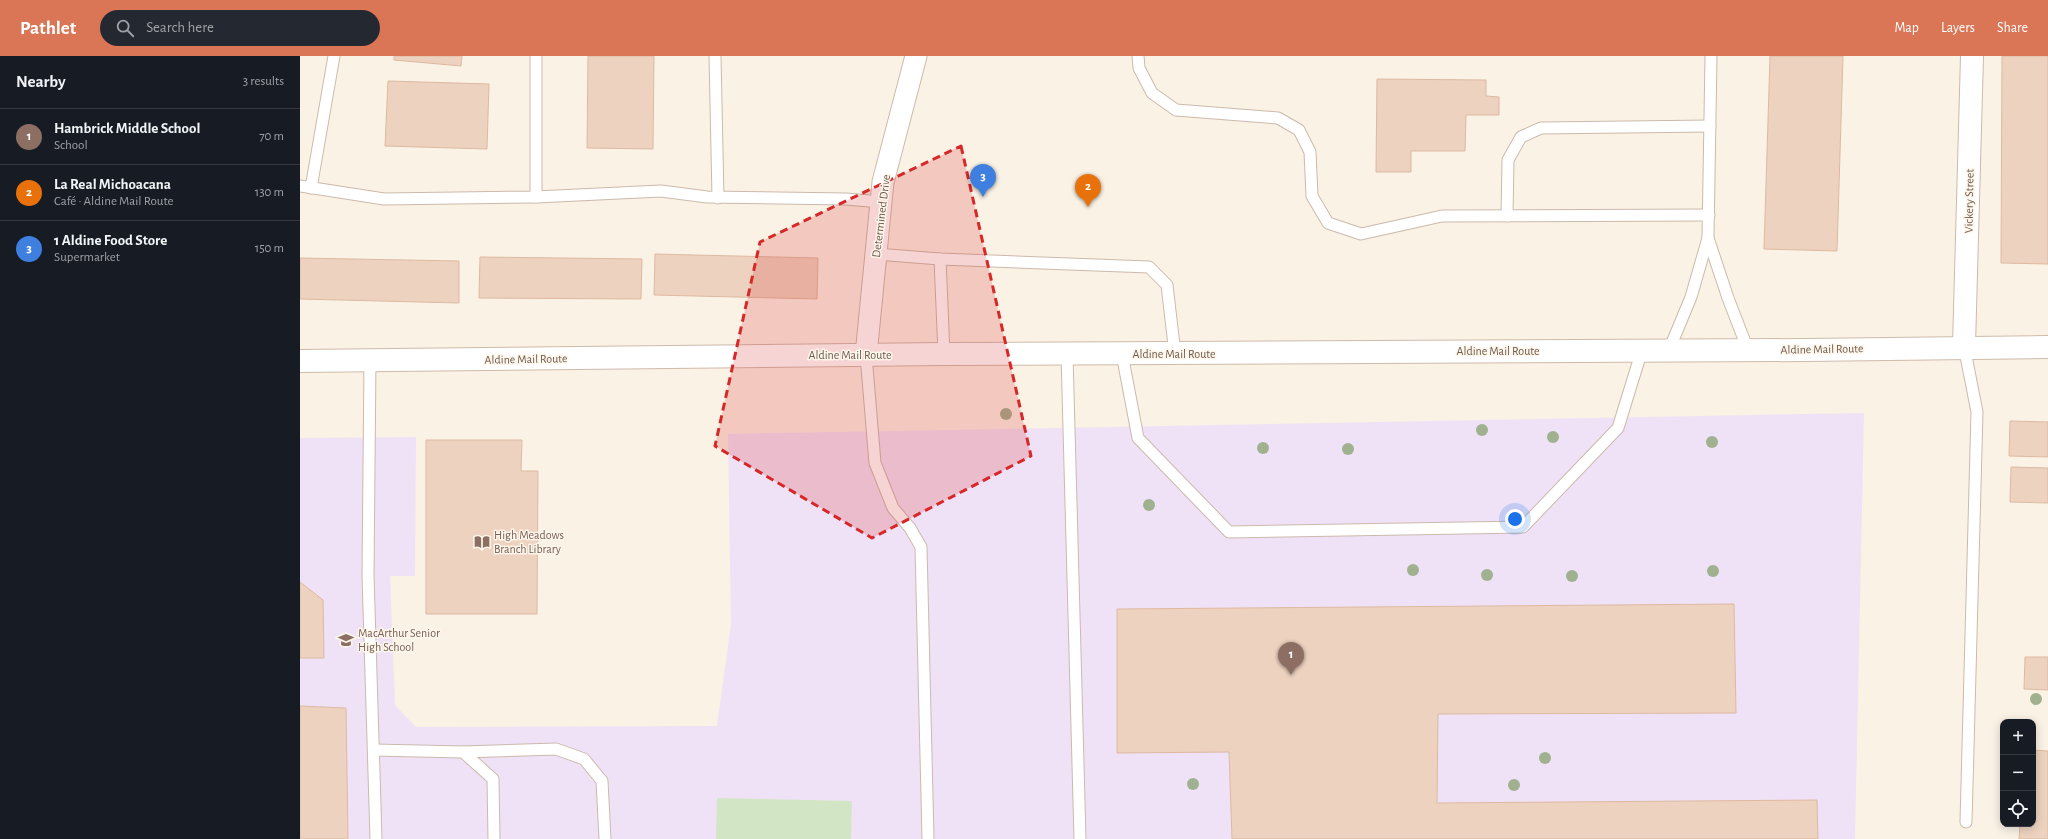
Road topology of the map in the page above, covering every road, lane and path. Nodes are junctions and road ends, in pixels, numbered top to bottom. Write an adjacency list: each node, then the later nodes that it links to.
1 (334, 56): 9 (lane)
2 (536, 56): 10 (lane)
3 (715, 56): 11 (lane)
4 (916, 56): 12 (street, Determined Drive)
5 (1138, 56): 14 (lane)
6 (1711, 56): 8 (lane)
7 (1972, 56): 18 (main road, Vickery Street)
8 (1710, 126): 13 (lane); 14 (lane)
9 (305, 187): 10 (lane)
10 (536, 197): 11 (lane)
11 (718, 198): 12 (lane)
12 (881, 202): 16 (street, Determined Drive)
13 (1709, 215): 14 (lane); 15 (lane)
14 (1507, 216)
15 (1708, 238): 21 (lane); 22 (lane)
16 (876, 254): 17 (lane); 27 (street, Determined Drive)
17 (940, 259): 23 (lane); 26 (lane)
18 (1964, 346): 19 (main road, Aldine Mail Route); 22 (main road, Aldine Mail Route); 32 (lane)
19 (2048, 346)
20 (1642, 350): 21 (main road, Aldine Mail Route); 25 (lane); 26 (main road, Aldine Mail Route)
21 (1669, 350): 22 (main road, Aldine Mail Route)
22 (1748, 350)
23 (944, 354): 24 (main road, Aldine Mail Route); 27 (main road, Aldine Mail Route)
24 (1067, 354): 25 (main road, Aldine Mail Route); 37 (lane)
25 (1122, 354): 26 (main road, Aldine Mail Route)
26 (1175, 354)
27 (866, 355): 28 (main road, Aldine Mail Route); 36 (lane)
28 (370, 360): 29 (main road, Aldine Mail Route); 30 (lane)
29 (300, 361)
30 (374, 750): 31 (lane); 33 (lane)
31 (463, 752): 34 (lane); 35 (lane)
32 (1966, 822)
33 (376, 839)
34 (494, 839)
35 (605, 839)
36 (928, 839)
37 (1080, 839)

